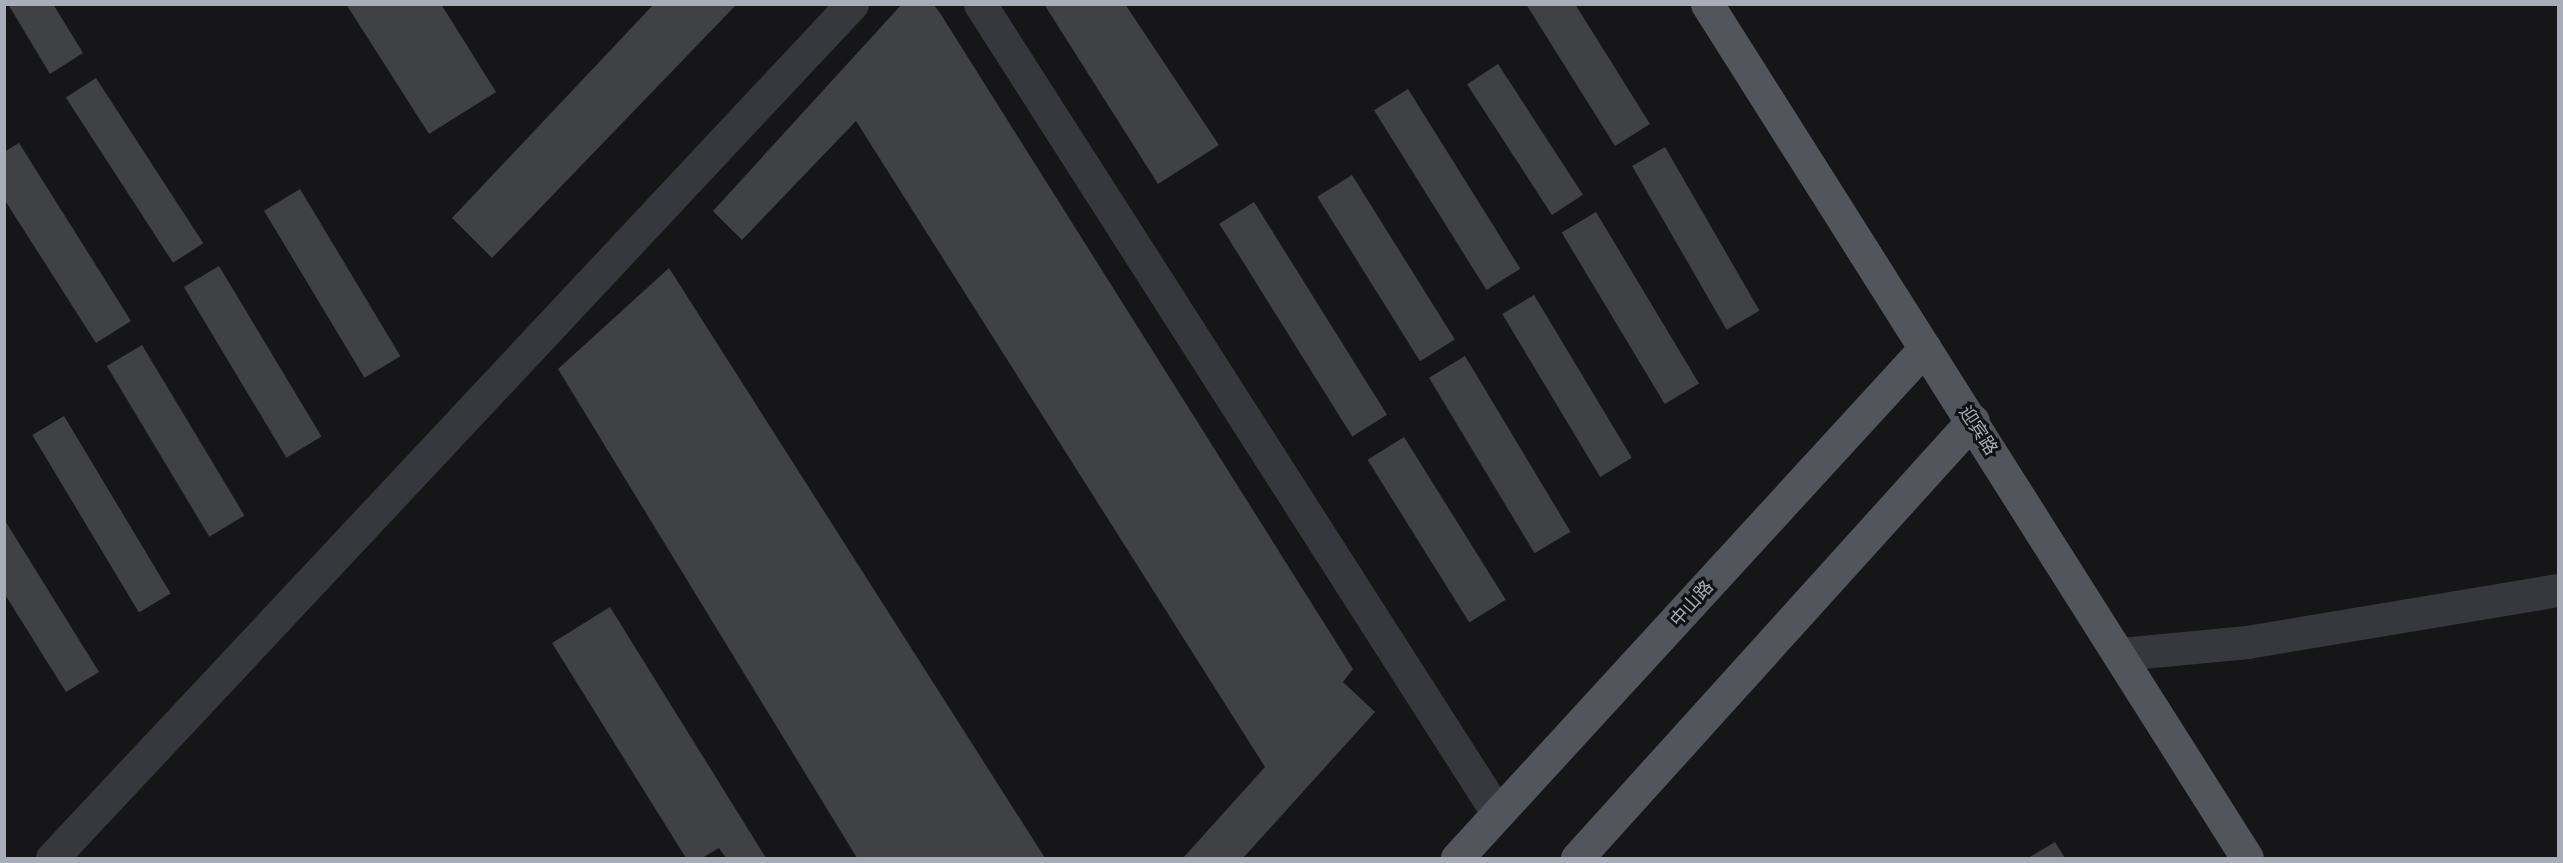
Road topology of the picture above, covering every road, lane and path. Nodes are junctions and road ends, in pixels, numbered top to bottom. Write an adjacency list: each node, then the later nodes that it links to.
1 (852, 4): 9 (street)
2 (980, 4): 8 (street)
3 (1707, 4): 4 (main road, 迎宾路)
4 (1925, 348): 5 (main road, 迎宾路); 8 (main road, 中山路)
5 (1973, 420): 7 (main road, 迎宾路); 11 (main road)
6 (2559, 590): 7 (street)
7 (2121, 654): 12 (main road, 迎宾路)
8 (1498, 814): 10 (main road, 中山路)
9 (52, 858)
10 (1457, 858)
11 (1577, 858)
12 (2247, 858)

